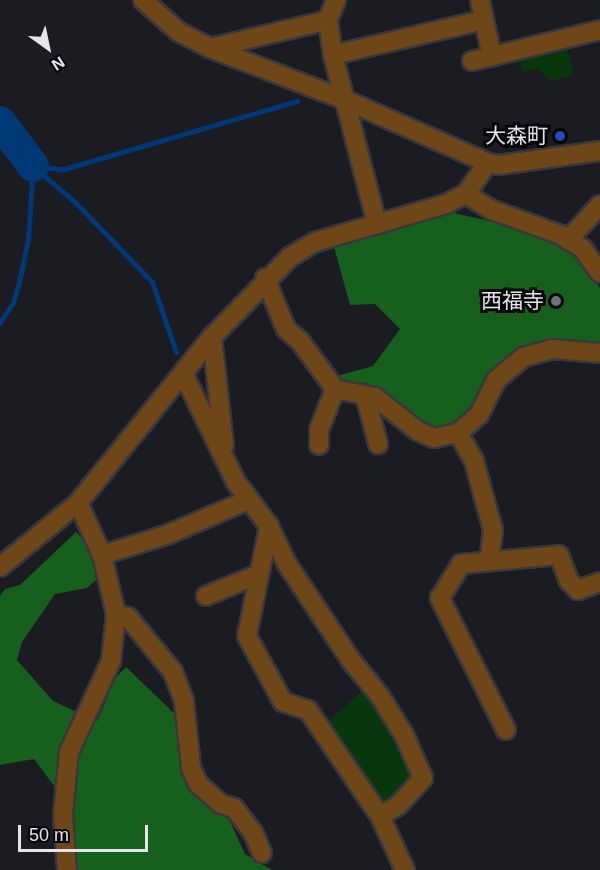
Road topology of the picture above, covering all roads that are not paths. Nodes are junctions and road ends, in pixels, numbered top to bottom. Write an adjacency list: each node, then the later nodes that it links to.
1 (143, 0): 7 (street)
2 (336, 0): 4 (street)
3 (480, 0): 5 (street)
4 (328, 20): 7 (street); 8 (street)
5 (484, 20): 8 (street); 9 (street)
6 (600, 30): 9 (street)
7 (210, 48): 11 (street)
8 (333, 56): 11 (street)
9 (492, 57): 10 (street)
10 (472, 61)
11 (343, 99): 13 (street); 16 (street)
12 (600, 151): 13 (street)
13 (488, 162): 14 (street)
14 (466, 194): 16 (street); 17 (street)
15 (600, 205): 17 (street)
16 (378, 224): 19 (street)
17 (568, 240): 18 (street)
18 (600, 273)
19 (265, 278): 20 (street); 23 (street)
20 (212, 337): 22 (street); 28 (street)
21 (600, 353): 25 (street)
22 (183, 373): 28 (street); 30 (street)
23 (335, 389): 24 (street); 27 (street)
24 (365, 395): 25 (street); 26 (street)
25 (458, 432): 33 (street)
26 (378, 444)
27 (318, 445)
28 (225, 458): 29 (street)
29 (248, 500): 31 (street); 32 (street)
30 (78, 503): 32 (street); 34 (street)
31 (269, 525): 35 (street); 40 (street)
32 (102, 555): 38 (street)
33 (489, 562): 36 (street); 39 (street)
34 (0, 567)
35 (257, 575): 37 (street); 40 (street)
36 (600, 582)
37 (206, 596)
38 (116, 614): 41 (street); 42 (street)
39 (506, 730)
40 (380, 816): 43 (street)
41 (262, 853)
42 (67, 870)
43 (405, 870)

